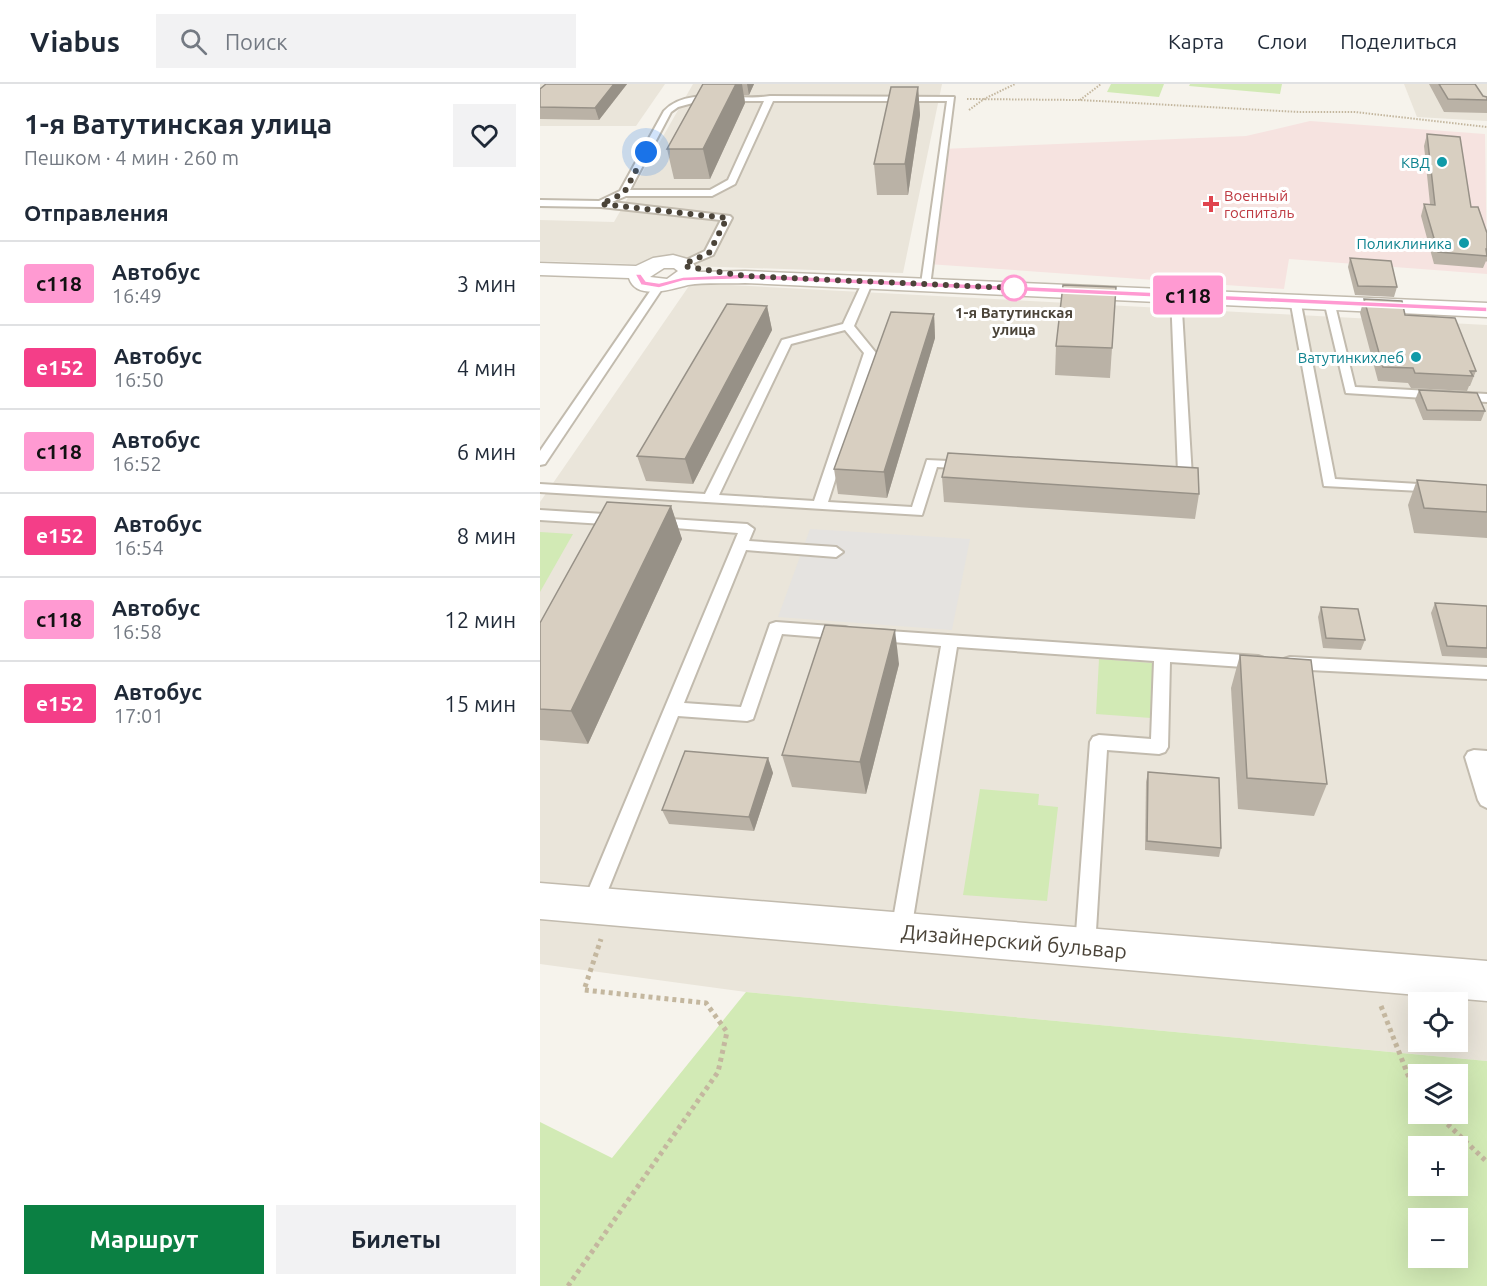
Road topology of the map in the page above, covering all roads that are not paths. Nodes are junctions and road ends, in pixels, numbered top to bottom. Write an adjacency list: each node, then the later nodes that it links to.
1 (770, 98): 2 (lane); 2 (lane); 9 (lane)
2 (624, 193): 4 (lane)
3 (540, 203): 4 (lane)
4 (601, 204): 6 (lane)
5 (540, 269): 7 (street)
6 (685, 270): 7 (street); 8 (street); 10 (street)
7 (640, 272): 10 (street)
8 (868, 281): 9 (street); 15 (lane)
9 (926, 284): 11 (street)
10 (659, 286): 17 (lane)
11 (1176, 294): 12 (street); 19 (lane)
12 (1295, 299): 13 (street); 21 (lane)
13 (1329, 301): 14 (street); 16 (lane)
14 (1487, 310)
15 (848, 326): 22 (lane); 23 (lane)
16 (1487, 398)
17 (540, 461)
18 (978, 465): 23 (lane)
19 (1162, 476)
20 (540, 488): 22 (lane)
21 (1453, 490)
22 (710, 499): 23 (lane)
23 (820, 505)
24 (540, 515): 25 (lane)
25 (740, 545): 26 (lane); 30 (lane)
26 (836, 552)
27 (950, 641): 28 (lane); 30 (lane); 35 (lane)
28 (1162, 657): 29 (lane); 36 (lane)
29 (1487, 673)
30 (673, 709): 34 (lane)
31 (1487, 758): 32 (lane)
32 (1487, 800)
33 (540, 901): 34 (street, Дизайнерский бульвар)
34 (602, 906): 35 (street, Дизайнерский бульвар)
35 (901, 931): 36 (street, Дизайнерский бульвар)
36 (1085, 947): 37 (street, Дизайнерский бульвар)
37 (1487, 981)

